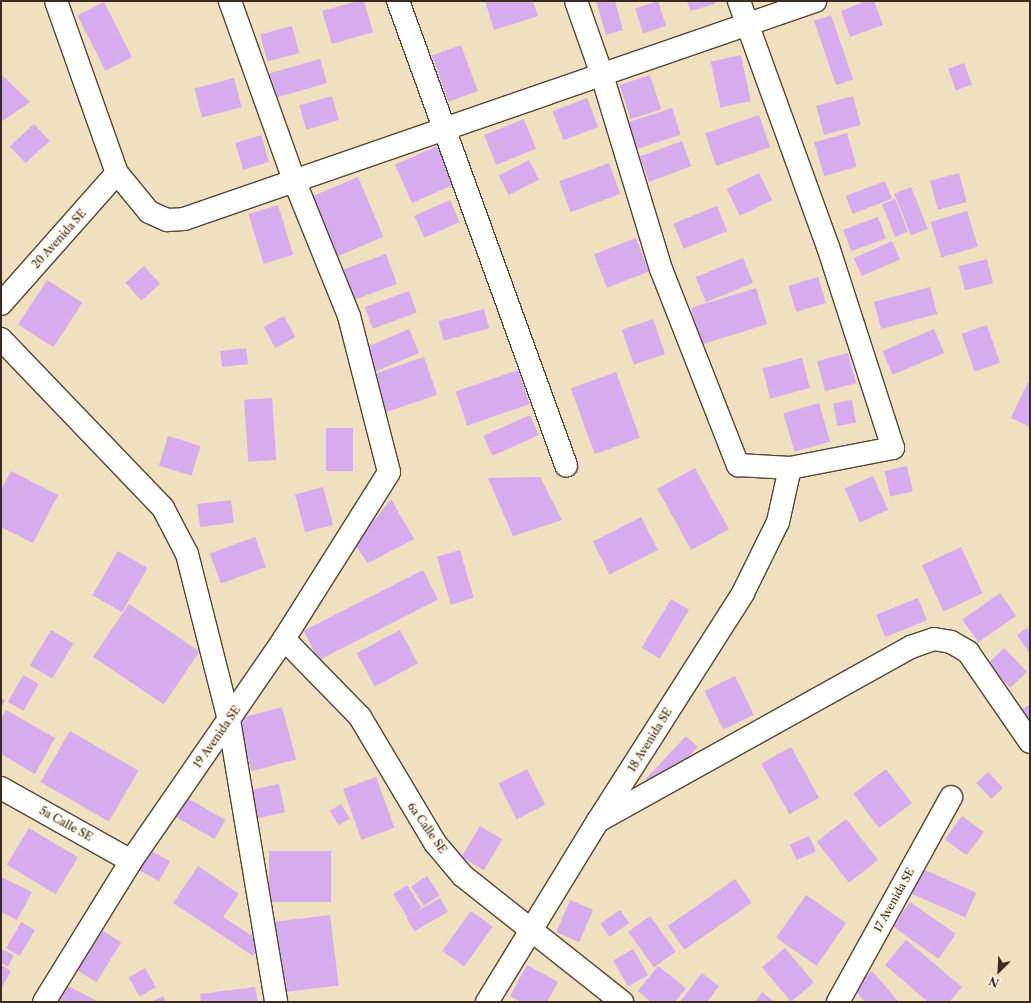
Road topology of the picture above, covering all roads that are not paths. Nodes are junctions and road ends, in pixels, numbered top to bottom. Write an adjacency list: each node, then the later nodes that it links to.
1 (56, 1): 10 (street)
2 (230, 1): 11 (street)
3 (398, 1): 9 (street)
4 (576, 1): 8 (street)
5 (739, 1): 7 (street)
6 (815, 1): 7 (street)
7 (748, 26): 8 (street); 15 (street)
8 (602, 75): 9 (street); 15 (street)
9 (446, 130): 11 (street); 14 (street)
10 (117, 173): 11 (street); 12 (street, 20 Avenida SE)
11 (294, 180): 16 (street, 19 Avenida SE)
12 (1, 304)
13 (1, 339): 17 (street)
14 (566, 466)
15 (790, 468): 21 (street, 18 Avenida SE)
16 (284, 639): 17 (street, 19 Avenida SE); 23 (street, 6a Calle SE)
17 (229, 720): 22 (street, 19 Avenida SE); 25 (street)
18 (1030, 742): 21 (street)
19 (1, 788): 22 (street, 5a Calle SE)
20 (951, 797): 28 (street, 17 Avenida SE)
21 (598, 821): 23 (street, 18 Avenida SE)
22 (131, 860): 24 (street, 19 Avenida SE)
23 (533, 931): 26 (street, 18 Avenida SE); 27 (street, 6a Calle SE)
24 (44, 1002)
25 (276, 1002)
26 (487, 1002)
27 (622, 1002)
28 (838, 1002)

